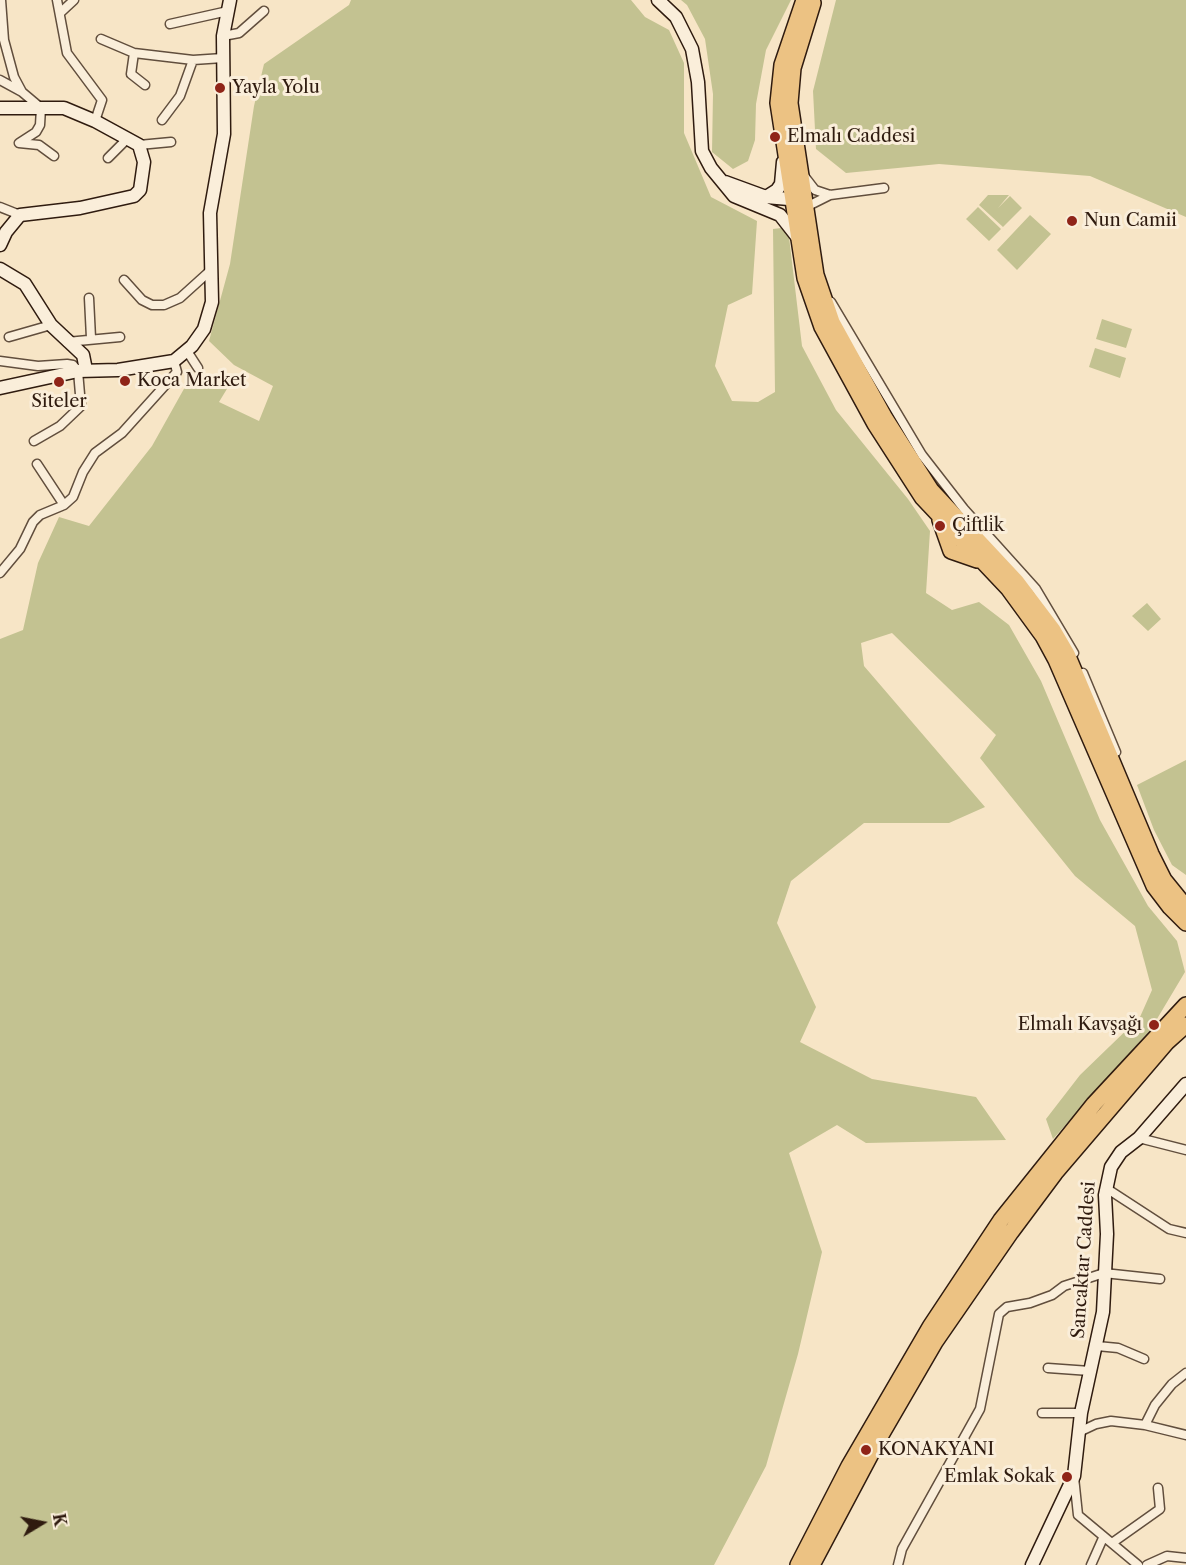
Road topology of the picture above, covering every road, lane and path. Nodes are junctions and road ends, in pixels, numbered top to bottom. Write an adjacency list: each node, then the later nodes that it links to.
1 (1, 0): 18 (street)
2 (57, 0): 9 (street)
3 (74, 0): 9 (street)
4 (658, 0): 32 (street)
5 (804, 0): 24 (highway)
6 (814, 0): 29 (highway)
7 (229, 6): 10 (street); 11 (street)
8 (264, 11): 11 (street)
9 (60, 13): 22 (street)
10 (170, 24)
11 (223, 36): 14 (street)
12 (101, 39): 13 (street)
13 (134, 53): 15 (street); 17 (street)
14 (223, 58): 15 (street); 39 (street)
15 (193, 60): 21 (street)
16 (0, 81): 18 (street)
17 (145, 85)
18 (22, 92): 19 (street)
19 (41, 108): 20 (street); 22 (street); 27 (street)
20 (3, 110)
21 (162, 120)
22 (95, 121): 23 (street)
23 (128, 138): 26 (street); 28 (street)
24 (783, 140): 32 (street); 33 (highway)
25 (171, 142): 26 (street)
26 (139, 145): 35 (street)
27 (54, 156)
28 (108, 158)
29 (798, 165): 31 (street); 33 (highway)
30 (884, 188): 31 (street)
31 (830, 195): 33 (street)
32 (764, 202): 33 (street); 36 (street)
33 (796, 203): 36 (highway); 57 (highway)
34 (0, 207): 35 (street)
35 (20, 215): 37 (street)
36 (799, 240): 58 (highway)
37 (0, 245)
38 (0, 269): 42 (street)
39 (211, 270): 40 (street); 47 (street)
40 (124, 280)
41 (89, 298): 45 (street)
42 (51, 325): 43 (street); 46 (street)
43 (9, 337)
44 (120, 337): 45 (street)
45 (91, 338): 46 (street)
46 (68, 342): 51 (street)
47 (187, 351): 49 (street); 50 (street)
48 (0, 361): 51 (street)
49 (174, 361): 51 (street); 55 (street)
50 (198, 368)
51 (82, 371): 52 (street); 53 (street)
52 (0, 388)
53 (34, 441)
54 (37, 464): 55 (street)
55 (63, 505): 56 (street)
56 (0, 573)
57 (1186, 907)
58 (1186, 923)
59 (1186, 1005): 83 (highway)
60 (1186, 1025): 84 (highway)
61 (1185, 1086): 62 (street, Sancaktar Caddesi)
62 (1139, 1138): 63 (street); 64 (street, Sancaktar Caddesi)
63 (1186, 1150)
64 (1106, 1188): 65 (street); 66 (street, Sancaktar Caddesi)
65 (1186, 1233)
66 (1104, 1273): 67 (street); 68 (street, Sancaktar Caddesi); 85 (street)
67 (1161, 1279)
68 (1096, 1346): 69 (street); 71 (street, Sancaktar Caddesi)
69 (1143, 1359)
70 (1048, 1368): 71 (street)
71 (1090, 1371): 74 (street, Sancaktar Caddesi)
72 (1186, 1373): 75 (street)
73 (1042, 1413): 74 (street)
74 (1081, 1413): 76 (street, Sancaktar Caddesi)
75 (1145, 1425): 76 (street); 77 (street)
76 (1079, 1432): 78 (street, Sancaktar Caddesi)
77 (1186, 1435)
78 (1074, 1476): 80 (street); 86 (street, Sancaktar Caddesi)
79 (1158, 1488): 80 (street)
80 (1107, 1541): 87 (street); 88 (street)
81 (1186, 1558): 82 (street)
82 (1174, 1562): 89 (street)
83 (798, 1565)
84 (812, 1565)
85 (898, 1565)
86 (1032, 1565)
87 (1091, 1565)
88 (1138, 1565)
89 (1147, 1565)

